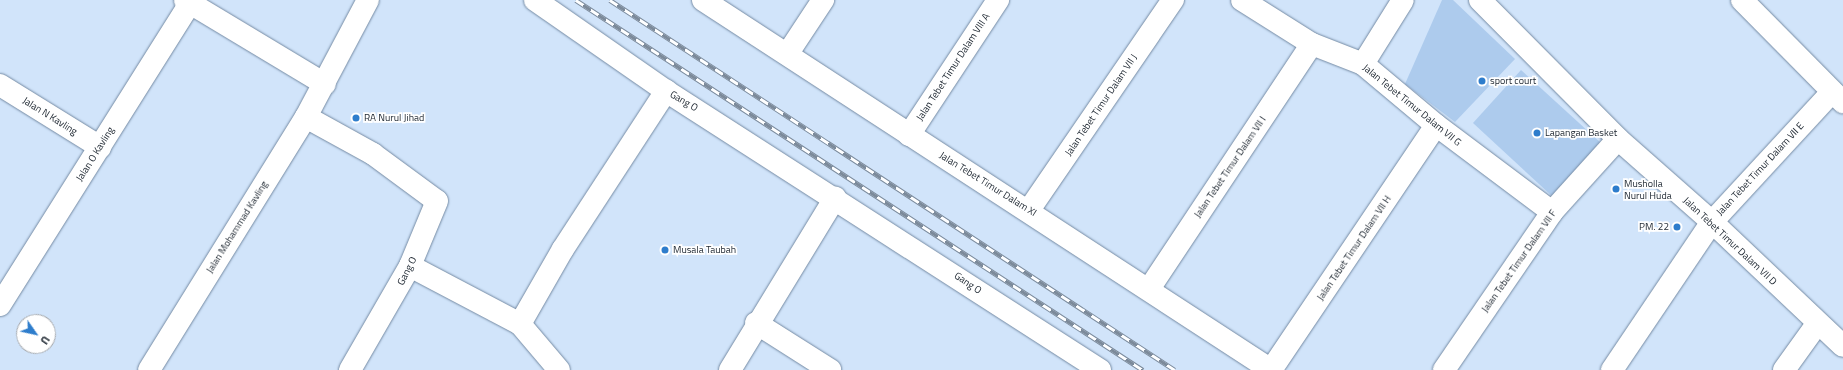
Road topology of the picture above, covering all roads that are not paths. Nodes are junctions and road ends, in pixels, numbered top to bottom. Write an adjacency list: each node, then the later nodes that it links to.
1 (368, 0): 15 (street, Jalan Mohammad Kavling)
2 (535, 0): 17 (street, Gang O)
3 (703, 0): 13 (street, Jalan Tebet Timur Dalam XI)
4 (823, 0): 13 (street)
5 (998, 0): 21 (street, Jalan Tebet Timur Dalam VIII A)
6 (1173, 0): 25 (street, Jalan Tebet Timur Dalam VII J)
7 (1242, 0): 12 (street, Jalan Tebet Timur Dalam VII G)
8 (1403, 0): 14 (street)
9 (1480, 0): 22 (street, Jalan Tebet Timur Dalam VII D)
10 (1742, 0): 18 (street)
11 (188, 2): 15 (street, Jalan O Kavling); 23 (street, Jalan O Kavling)
12 (1312, 44): 14 (street, Jalan Tebet Timur Dalam VII G); 29 (street, Jalan Tebet Timur Dalam VII I)
13 (788, 53): 21 (street, Jalan Tebet Timur Dalam XI)
14 (1363, 64): 20 (street, Jalan Tebet Timur Dalam VII G)
15 (325, 84): 19 (street, Jalan Mohammad Kavling)
16 (0, 85): 23 (street, Jalan N Kavling)
17 (666, 90): 24 (street, Gang O); 32 (street)
18 (1838, 97): 27 (street, Jalan Tebet Timur Dalam VII E)
19 (306, 117): 28 (street, Gang O); 35 (street, Jalan Mohammad Kavling)
20 (1436, 126): 26 (street, Jalan Tebet Timur Dalam VII G); 41 (street, Jalan Tebet Timur Dalam VII H)
21 (909, 135): 25 (street, Jalan Tebet Timur Dalam XI)
22 (1618, 139): 26 (street, Jalan Tebet Timur Dalam VII F); 27 (street, Jalan Tebet Timur Dalam VII D)
23 (100, 147): 30 (street, Jalan O Kavling)
24 (835, 198): 31 (street); 40 (street, Gang O)
25 (1029, 210): 29 (street, Jalan Tebet Timur Dalam XI)
26 (1552, 212): 42 (street, Jalan Tebet Timur Dalam VII F)
27 (1712, 222): 33 (street, Jalan Tebet Timur Dalam VII D); 43 (street, Jalan Tebet Timur Dalam VII E)
28 (410, 266): 32 (street); 36 (street, Gang O)
29 (1149, 289): 41 (street, Jalan Tebet Timur Dalam XI)
30 (0, 305)
31 (756, 323): 38 (street); 39 (street)
32 (520, 324): 37 (street)
33 (1817, 324): 34 (street, Jalan Tebet Timur Dalam VII D); 44 (street)
34 (1843, 346)
35 (149, 370)
36 (350, 370)
37 (559, 370)
38 (730, 370)
39 (830, 370)
40 (1100, 370)
41 (1271, 370)
42 (1444, 370)
43 (1612, 370)
44 (1784, 370)

